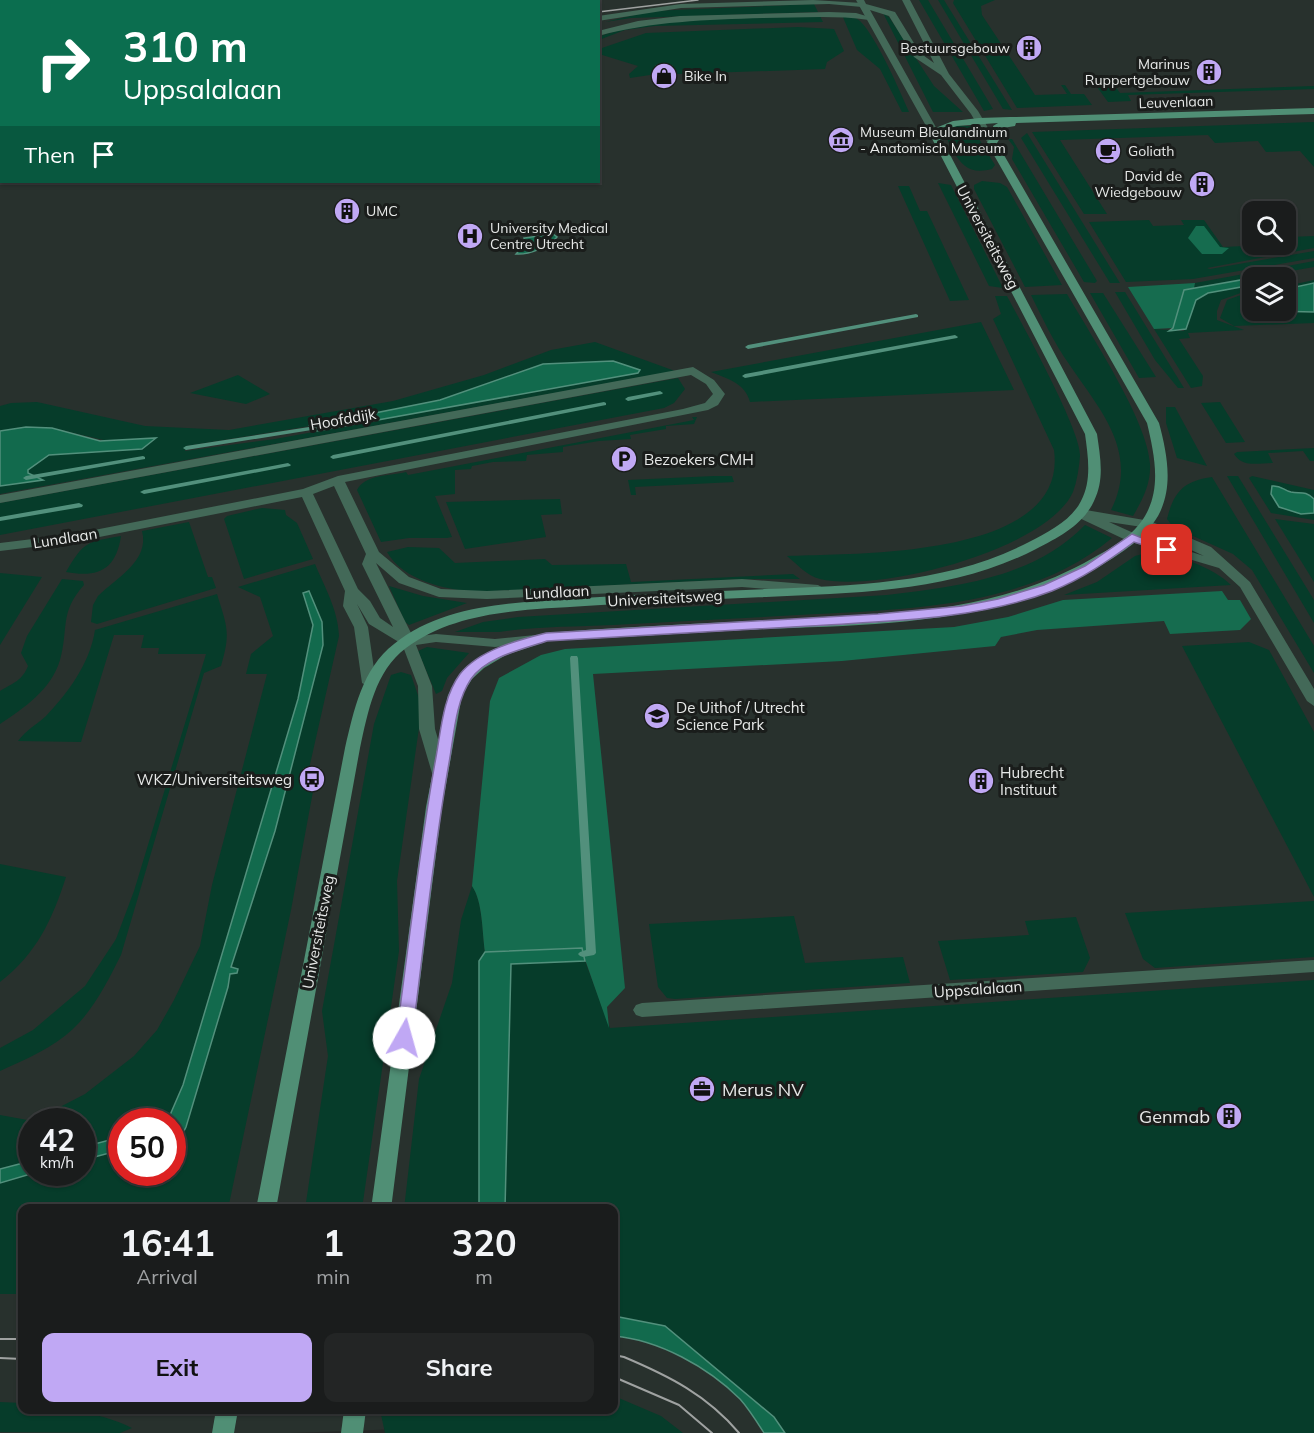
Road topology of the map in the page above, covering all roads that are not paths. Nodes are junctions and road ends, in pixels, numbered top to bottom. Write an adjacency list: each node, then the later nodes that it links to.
1 (906, 0): 6 (street)
2 (861, 2): 3 (street, Universiteitsweg); 4 (street); 6 (street)
3 (869, 18): 5 (street); 10 (street, Universiteitsweg)
4 (600, 19)
5 (600, 33)
6 (945, 75): 9 (street)
7 (1314, 111): 8 (main road, Leuvenlaan)
8 (1038, 120): 9 (main road, Leuvenlaan); 11 (main road, Leuvenlaan)
9 (979, 121): 10 (main road); 11 (street)
10 (933, 131): 16 (main road, Universiteitsweg)
11 (992, 143): 17 (main road)
12 (693, 371): 13 (street, Lundlaan); 15 (street, Hoofddijk)
13 (339, 480): 14 (street, Lundlaan); 20 (street, Lundlaan)
14 (306, 492): 19 (street, Lundlaan); 23 (street)
15 (0, 499)
16 (1080, 513): 17 (street); 18 (street); 22 (main road, Universiteitsweg)
17 (1144, 524): 18 (main road); 21 (street)
18 (1132, 538): 21 (street); 24 (main road)
19 (0, 547)
20 (373, 554): 22 (street, Lundlaan); 25 (street, Lundlaan)
21 (1226, 566): 27 (street)
22 (825, 590): 25 (main road, Universiteitsweg)
23 (352, 591): 25 (street); 26 (street)
24 (546, 637): 25 (street); 28 (main road)
25 (408, 642): 26 (main road, Universiteitsweg); 28 (street, Lundlaan)
26 (369, 684): 31 (main road, Universiteitsweg)
27 (1314, 701)
28 (440, 773): 32 (main road)
29 (1314, 966): 30 (street, Uppsalalaan)
30 (642, 1010)
31 (267, 1204)
32 (382, 1204)
33 (226, 1414): 35 (main road)
34 (355, 1414): 36 (main road)
35 (223, 1433)
36 (352, 1433)

